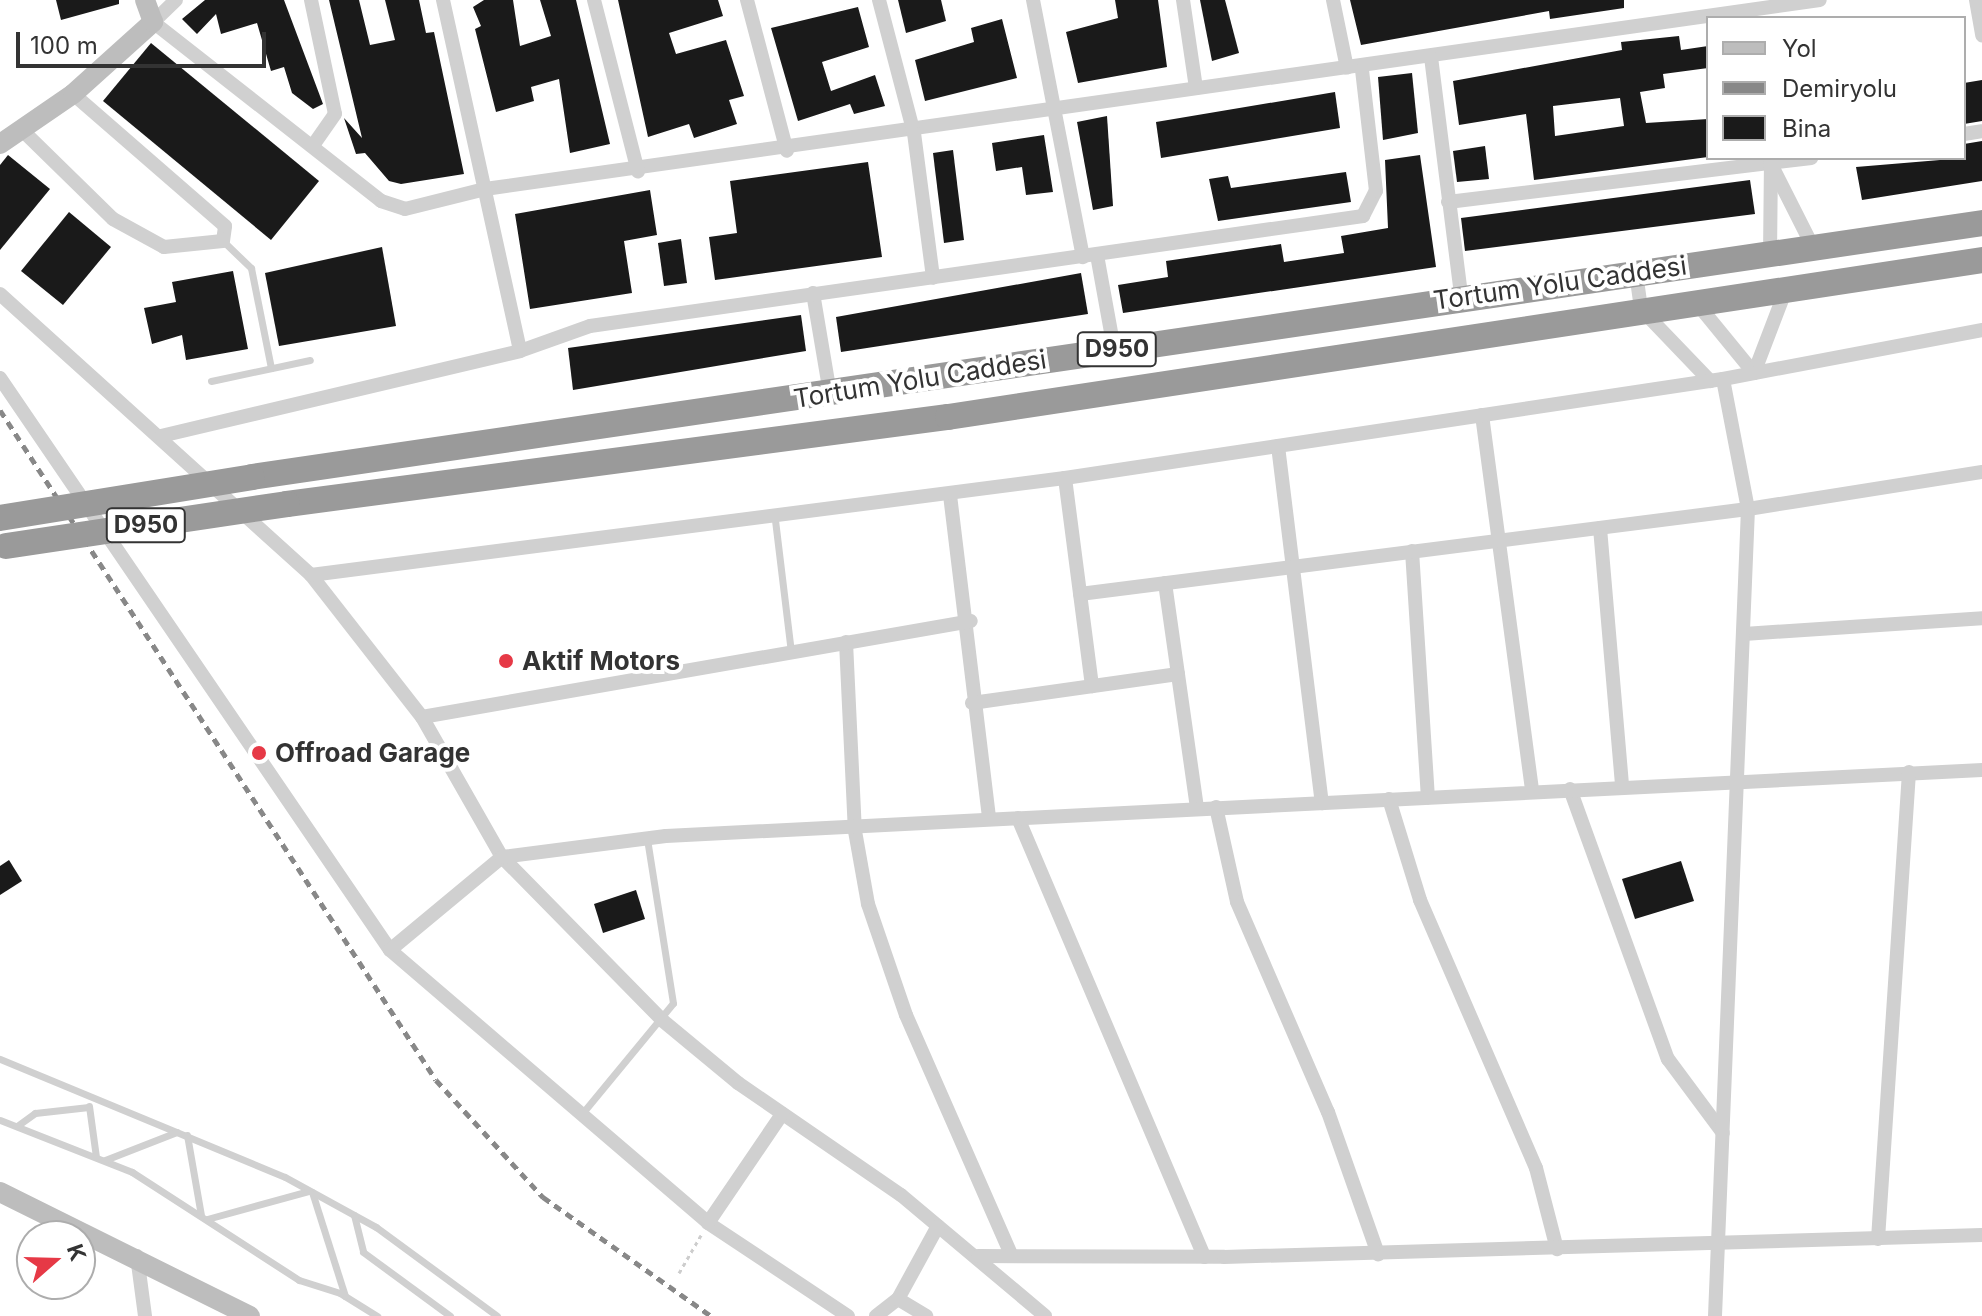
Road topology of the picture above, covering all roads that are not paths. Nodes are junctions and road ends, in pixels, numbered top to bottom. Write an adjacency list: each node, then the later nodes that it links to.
1 (145, 0): 14 (street)
2 (176, 0): 14 (street)
3 (311, 0): 24 (street)
4 (443, 0): 28 (street)
5 (594, 0): 27 (street)
6 (747, 0): 25 (street)
7 (879, 0): 22 (street)
8 (1033, 0): 20 (street)
9 (1183, 0): 18 (street)
10 (1333, 0): 17 (street)
11 (1820, 0): 13 (street)
12 (1976, 0): 15 (street)
13 (1757, 8): 16 (street)
14 (153, 22): 19 (street); 24 (street)
15 (1982, 35)
16 (1431, 57): 17 (street); 29 (street)
17 (1354, 69): 18 (street); 34 (street)
18 (1196, 88): 20 (street)
19 (73, 94): 21 (street); 31 (street)
20 (1058, 110): 22 (street); 34 (street)
21 (22, 130): 23 (street); 31 (street)
22 (914, 133): 25 (street); 37 (street)
23 (0, 144)
24 (313, 146): 28 (street)
25 (787, 151): 27 (street)
26 (1771, 161): 29 (street); 32 (street); 33 (street)
27 (638, 171): 28 (street)
28 (485, 189): 46 (street)
29 (1448, 202): 41 (street)
30 (1982, 223): 32 (highway, Tortum Yolu Caddesi / D950)
31 (223, 241): 48 (lane)
32 (1814, 249): 33 (highway, Tortum Yolu Caddesi / D950)
33 (1770, 255): 36 (highway, Tortum Yolu Caddesi / D950)
34 (1090, 256): 37 (street); 45 (street)
35 (1982, 260): 38 (highway, Tortum Yolu Caddesi / D950)
36 (1636, 273): 41 (highway, Tortum Yolu Caddesi / D950); 43 (street)
37 (933, 278): 39 (street)
38 (1787, 286): 42 (highway, Tortum Yolu Caddesi / D950); 49 (street)
39 (813, 293): 46 (street); 53 (street)
40 (0, 294): 55 (street)
41 (1461, 296): 45 (highway, Tortum Yolu Caddesi / D950)
42 (1695, 300): 43 (highway, Tortum Yolu Caddesi / D950); 49 (street)
43 (1641, 309): 51 (street); 65 (highway, Tortum Yolu Caddesi / D950, bridge)
44 (1982, 330): 49 (street)
45 (1114, 349): 53 (highway, Tortum Yolu Caddesi / D950)
46 (520, 351): 55 (street)
47 (310, 360): 48 (lane)
48 (271, 368): 52 (lane)
49 (1754, 373): 51 (street)
50 (0, 378): 96 (street)
51 (1716, 380): 54 (street); 60 (street)
52 (211, 381)
53 (830, 393): 61 (highway, Tortum Yolu Caddesi / D950, bridge)
54 (1482, 415): 56 (street); 64 (street)
55 (161, 436): 68 (street)
56 (1278, 446): 58 (street); 67 (street)
57 (1982, 472): 60 (street)
58 (1065, 478): 59 (street); 70 (street)
59 (950, 495): 62 (street); 72 (street)
60 (1748, 509): 63 (street); 73 (street)
61 (0, 518)
62 (775, 520): 68 (street); 75 (lane)
63 (1600, 528): 64 (street); 83 (street)
64 (1498, 540): 66 (street); 85 (street)
65 (3, 547)
66 (1412, 551): 67 (street); 86 (street)
67 (1295, 566): 69 (street); 88 (street)
68 (311, 575): 79 (street)
69 (1165, 583): 70 (street); 76 (street)
70 (1080, 594): 77 (street)
71 (1982, 618): 73 (street)
72 (971, 621): 74 (street); 78 (street)
73 (1744, 634): 82 (street)
74 (846, 642): 75 (street); 93 (street)
75 (791, 652): 79 (street)
76 (1178, 674): 77 (street); 90 (street)
77 (1092, 686): 78 (street)
78 (972, 703): 91 (street)
79 (422, 717): 95 (street)
80 (1982, 770): 81 (street)
81 (1909, 772): 82 (street); 116 (street)
82 (1737, 779): 83 (street); 106 (street)
83 (1622, 786): 84 (street)
84 (1570, 789): 85 (street); 106 (street)
85 (1532, 791): 86 (street)
86 (1428, 797): 87 (street)
87 (1389, 799): 88 (street); 118 (street)
88 (1322, 803): 89 (street)
89 (1216, 807): 90 (street); 119 (street)
90 (1197, 808): 92 (street)
91 (989, 817): 92 (street); 93 (street)
92 (1018, 818): 123 (street)
93 (855, 831): 94 (street); 122 (street)
94 (647, 838): 95 (street); 97 (lane)
95 (502, 857): 96 (street); 97 (street)
96 (390, 950): 102 (street)
97 (662, 1020): 101 (street); 102 (lane)
98 (0, 1059): 99 (lane)
99 (90, 1095): 100 (lane); 105 (lane)
100 (89, 1107): 104 (lane); 108 (lane)
101 (782, 1114): 113 (street); 114 (street)
102 (578, 1119): 113 (street)
103 (0, 1120): 104 (lane)
104 (17, 1126): 108 (lane)
105 (178, 1132): 107 (lane); 108 (lane)
106 (1723, 1133): 117 (street)
107 (187, 1135): 109 (lane); 112 (lane)
108 (100, 1158): 112 (lane)
109 (311, 1191): 111 (lane); 112 (lane); 124 (lane)
110 (0, 1192): 120 (street)
111 (354, 1215): 129 (lane); 130 (lane)
112 (204, 1217): 124 (lane)
113 (708, 1223): 131 (street)
114 (938, 1226): 121 (street); 125 (street)
115 (1982, 1235): 116 (street)
116 (1878, 1239): 117 (street)
117 (1721, 1244): 118 (street); 135 (street)
118 (1557, 1249): 119 (street)
119 (1378, 1254): 123 (street)
120 (137, 1256): 126 (street); 127 (street)
121 (978, 1256): 122 (street); 134 (street)
122 (1012, 1256): 123 (street)
123 (1204, 1257)
124 (345, 1296): 128 (lane)
125 (898, 1299): 132 (street); 133 (street)
126 (145, 1316)
127 (250, 1316)
128 (377, 1316)
129 (450, 1316)
130 (497, 1316)
131 (848, 1316)
132 (876, 1316)
133 (926, 1316)
134 (1045, 1316)
135 (1715, 1316)

